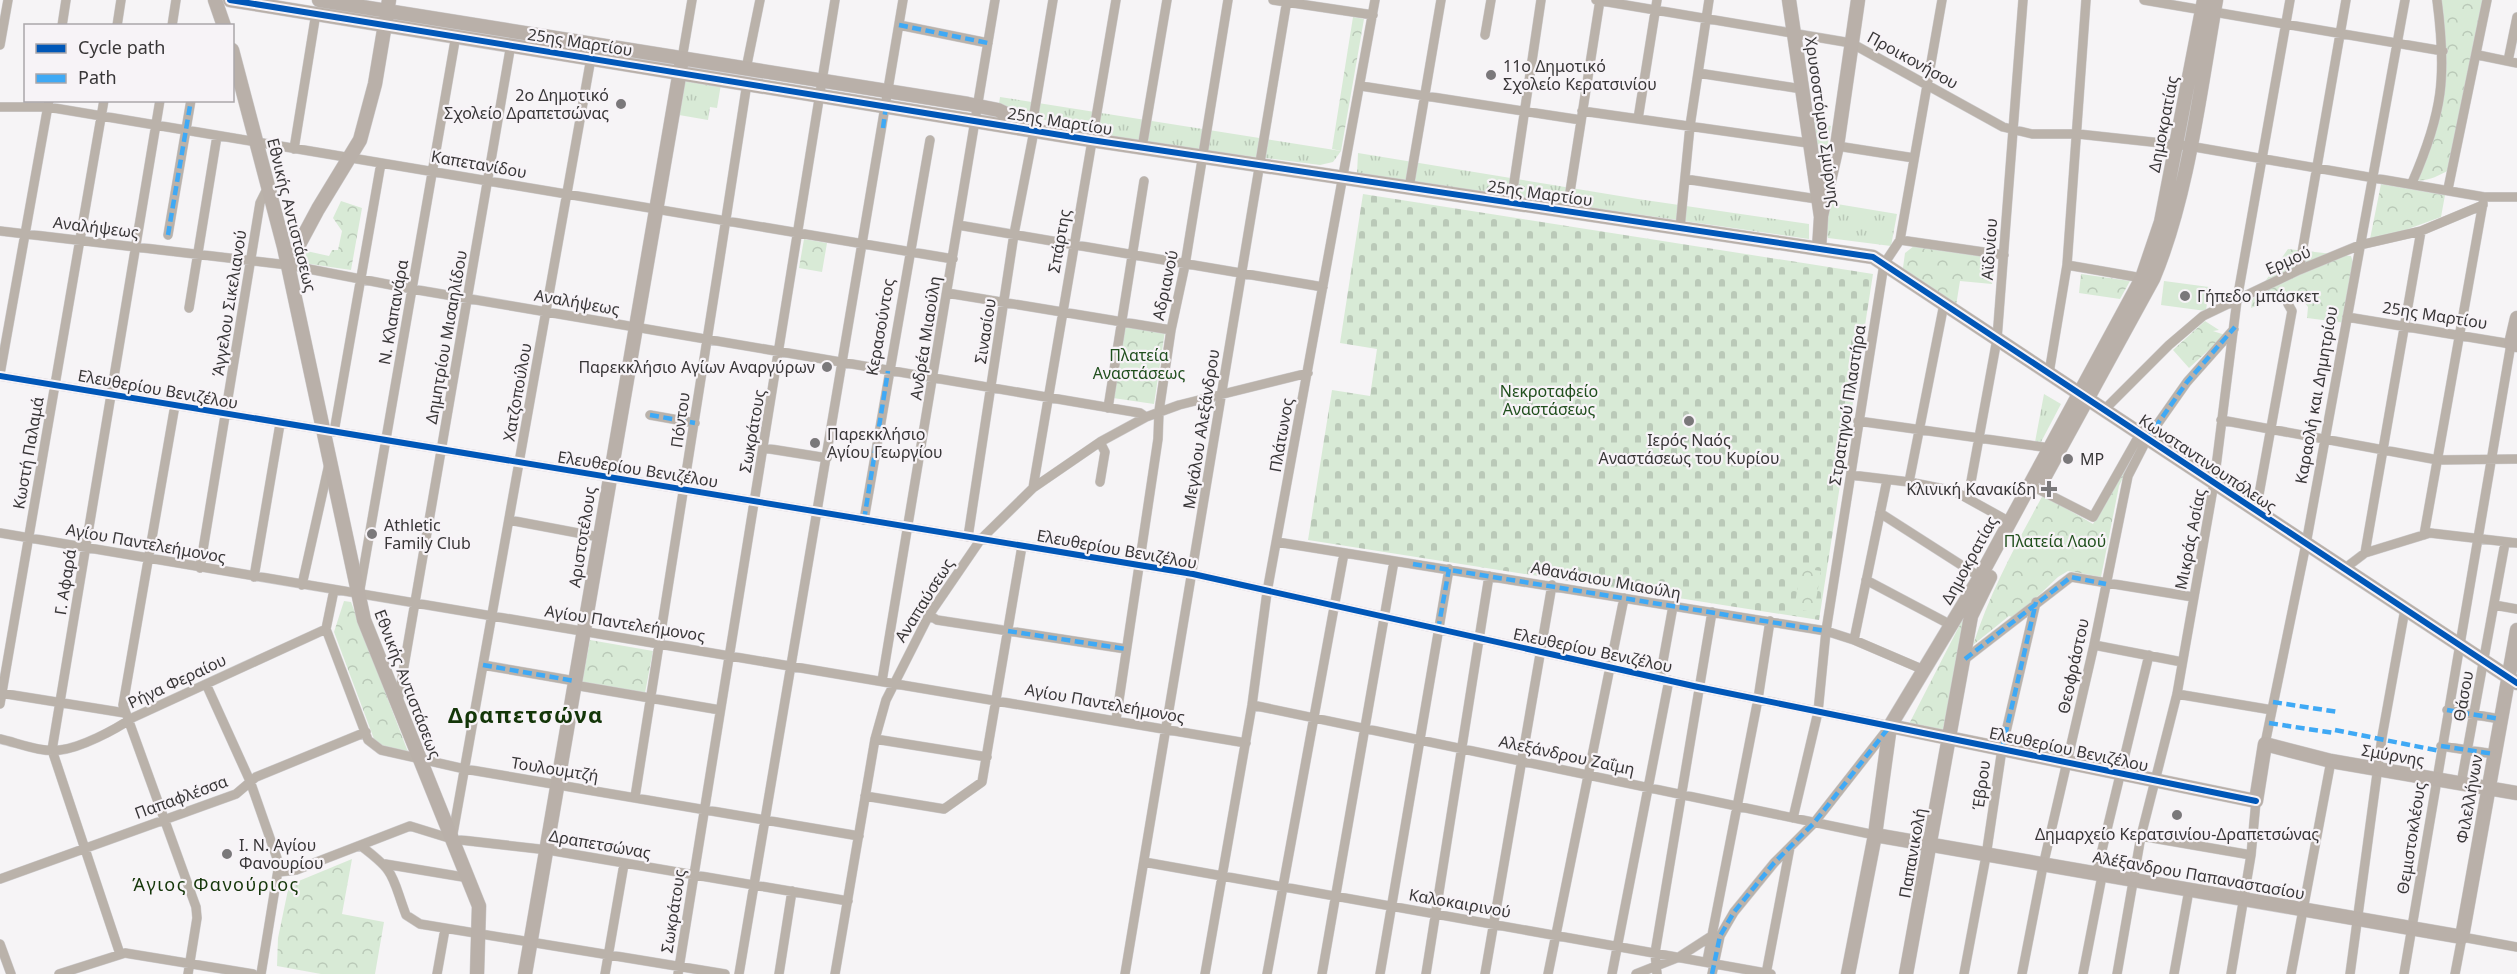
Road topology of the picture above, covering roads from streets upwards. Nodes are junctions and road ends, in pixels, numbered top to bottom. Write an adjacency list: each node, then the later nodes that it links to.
1 (8, 0): 57 (street)
2 (66, 0): 43 (street)
3 (121, 0): 44 (street)
4 (176, 0): 45 (street)
5 (215, 0): 46 (street)
6 (230, 0): 38 (street, 25ης Μαρτίου)
7 (692, 0): 62 (street, Αριστοτέλους)
8 (760, 0): 63 (street)
9 (835, 0): 66 (street, Σωκράτους)
10 (903, 0): 48 (street)
11 (995, 0): 53 (street, Ανδρέα Μιαούλη)
12 (1053, 0): 88 (street, Σινασίου)
13 (1116, 0): 94 (street, Σπάρτης)
14 (1167, 0): 100 (street)
15 (1228, 0): 101 (street, Αδριανού)
16 (1274, 0): 34 (street)
17 (1375, 0): 40 (street, Πλάτωνος)
18 (1441, 0): 73 (street)
19 (1491, 0): 52 (street)
20 (1542, 0): 81 (street)
21 (1599, 0): 36 (street, Προικονήσου); 82 (street)
22 (1710, 0): 42 (street)
23 (1789, 0): 49 (street, Χρυσοστόμου Σμύρνης)
24 (1858, 0): 54 (street)
25 (1942, 0): 69 (street, Στρατηγού Πλαστήρα)
26 (2023, 0): 90 (street, Αϊδινίου)
27 (2086, 0): 91 (street)
28 (2144, 0): 35 (street)
29 (2290, 0): 47 (street, Μικράς Ασίας)
30 (2346, 0): 50 (street)
31 (2405, 0): 55 (street, Καραολή και Δημητρίου)
32 (2437, 0): 58 (street)
33 (2487, 0): 59 (street)
34 (1287, 1): 40 (street); 106 (street, Μεγάλου Αλεξάνδρου)
35 (2155, 1): 37 (street)
36 (1656, 5): 42 (street, Προικονήσου); 84 (street)
37 (2209, 5): 47 (street); 97 (street, Δημοκρατίας)
38 (317, 7): 39 (street, 25ης Μαρτίου); 99 (street)
39 (387, 12): 51 (street, 25ης Μαρτίου); 62 (street, 25ης Μαρτίου); 102 (street)
40 (1372, 15): 68 (street, Πλάτωνος)
41 (2517, 17): 61 (street)
42 (1707, 18): 49 (street, Προικονήσου); 65 (street)
43 (62, 24)
44 (117, 24)
45 (172, 24)
46 (223, 24)
47 (2286, 24): 50 (street); 104 (street, Μικράς Ασίας)
48 (899, 25): 53 (street); 71 (street)
49 (1794, 33): 54 (street, Προικονήσου); 70 (street, Χρυσοστόμου Σμύρνης)
50 (2340, 33): 55 (street); 107 (street)
51 (456, 35): 56 (street, 25ης Μαρτίου); 108 (street, Ν. Κλαπανάρα)
52 (1485, 35)
53 (988, 43): 79 (street, Ανδρέα Μιαούλη)
54 (1851, 43): 69 (street, Προικονήσου); 98 (street)
55 (2397, 43): 58 (street); 109 (street, Καραολή και Δημητρίου)
56 (511, 44): 60 (street, 25ης Μαρτίου); 112 (street, Δημητρίου Μισαηλίδου)
57 (0, 45)
58 (2443, 51): 114 (street)
59 (2478, 55): 61 (street); 117 (street)
60 (591, 58): 62 (street, 25ης Μαρτίου); 118 (street, Χατζοπούλου)
61 (2513, 62)
62 (680, 65): 63 (street, 25ης Μαρτίου); 67 (street, 25ης Μαρτίου); 123 (street, Αριστοτέλους)
63 (746, 69): 66 (street, 25ης Μαρτίου)
64 (236, 71): 95 (street, Εθνικής Αντιστάσεως)
65 (1698, 73): 70 (street); 87 (street)
66 (823, 81): 71 (street, 25ης Μαρτίου); 72 (street, Σωκράτους)
67 (747, 83): 72 (street, 25ης Μαρτίου); 126 (street, Πόντου)
68 (1360, 86): 73 (street); 110 (street, Πλάτωνος)
69 (1927, 86): 90 (street, Προικονήσου); 103 (street, Στρατηγού Πλαστήρα)
70 (1802, 89): 96 (street, Χρυσοστόμου Σμύρνης)
71 (888, 90): 78 (street); 79 (street, 25ης Μαρτίου)
72 (820, 95): 78 (street, 25ης Μαρτίου); 131 (street, Σωκράτους)
73 (1424, 96): 81 (street); 116 (street)
74 (104, 102): 83 (street, Κωστή Παλαμά)
75 (160, 102): 86 (street, Γ. Αφαρά)
76 (191, 102): 89 (street)
77 (49, 104): 80 (street, Καπετανίδου); 83 (street, Καπετανίδου); 132 (street)
78 (886, 106): 85 (street, 25ης Μαρτίου); 137 (street)
79 (978, 106): 85 (street, Ανδρέα Μιαούλη); 88 (street, 25ης Μαρτίου)
80 (0, 107)
81 (1525, 112): 82 (street); 122 (street)
82 (1581, 115): 84 (street); 124 (street)
83 (101, 116): 86 (street, Καπετανίδου); 135 (street, Κωστή Παλαμά)
84 (1638, 119): 87 (street)
85 (975, 121): 88 (street, 25ης Μαρτίου); 127 (street, Ανδρέα Μιαούλη)
86 (156, 125): 89 (street, Καπετανίδου); 140 (street, Γ. Αφαρά)
87 (1690, 126): 96 (street); 111 (street)
88 (1033, 128): 94 (street, 25ης Μαρτίου); 133 (street, Σινασίου)
89 (186, 130): 92 (street, Καπετανίδου); 134 (street)
90 (2013, 130): 91 (street, Προικονήσου); 145 (street, Αϊδινίου)
91 (2078, 135): 97 (street, Προικονήσου); 151 (street)
92 (217, 136): 95 (street, Καπετανίδου); 143 (street)
93 (930, 140): 142 (street, Κερασούντος)
94 (1091, 140): 100 (street, 25ης Μαρτίου); 138 (street, Σπάρτης)
95 (257, 142): 99 (street, Καπετανίδου); 115 (street, Εθνικής Αντιστάσεως)
96 (1808, 143): 120 (street, Χρυσοστόμου Σμύρνης)
97 (2182, 145): 104 (street, Προικονήσου); 154 (street, Δημοκρατίας); 189 (street, Δημοκρατίας)
98 (1837, 146): 103 (street); 125 (street)
99 (294, 148): 102 (street, Καπετανίδου)
100 (1143, 148): 101 (street, 25ης Μαρτίου)
101 (1204, 157): 106 (street, 25ης Μαρτίου); 150 (street, Αδριανού)
102 (349, 158): 105 (street, Καπετανίδου); 149 (street)
103 (1914, 158): 136 (street, Στρατηγού Πλαστήρα)
104 (2263, 158): 107 (street, Προικονήσου); 160 (street, Μικράς Ασίας)
105 (381, 163): 108 (street, Καπετανίδου); 155 (street)
106 (1260, 165): 110 (street, 25ης Μαρτίου); 153 (street, Μεγάλου Αλεξάνδρου)
107 (2318, 167): 109 (street, Προικονήσου); 152 (street)
108 (433, 172): 112 (street, Καπετανίδου); 157 (street, Ν. Κλαπανάρα)
109 (2373, 176): 114 (street, Προικονήσου); 139 (street, Καραολή και Δημητρίου)
110 (1341, 178): 116 (street, 25ης Μαρτίου); 156 (street, Πλάτωνος)
111 (1685, 179): 120 (street); 128 (street)
112 (488, 181): 118 (street, Καπετανίδου); 159 (street, Δημητρίου Μισαηλίδου)
113 (1144, 181): 144 (street)
114 (2412, 183): 117 (street, Προικονήσου)
115 (268, 187): 147 (street, Άγγελου Σικελιανού); 149 (street, Εθνικής Αντιστάσεως)
116 (1409, 188): 122 (street, 25ης Μαρτίου)
117 (2448, 189): 121 (street, Προικονήσου)
118 (567, 194): 123 (street, Καπετανίδου); 165 (street, Χατζοπούλου)
119 (2517, 197): 121 (street)
120 (1817, 200): 125 (street, Χρυσοστόμου Σμύρνης)
121 (2483, 201): 130 (street, Ερμού); 174 (street)
122 (1511, 203): 124 (street, 25ης Μαρτίου)
123 (654, 209): 126 (street, Καπετανίδου); 172 (street, Αριστοτέλους)
124 (1566, 211): 128 (street, 25ης Μαρτίου)
125 (1821, 217): 141 (street, Χρυσοστόμου Σμύρνης)
126 (726, 221): 131 (street, Καπετανίδου); 175 (street, Πόντου)
127 (958, 225): 133 (street); 146 (street, Ανδρέα Μιαούλη)
128 (1680, 228): 141 (street, 25ης Μαρτίου)
129 (0, 231): 132 (street, Αναλήψεως)
130 (2421, 231): 139 (street, Ερμού); 170 (street)
131 (798, 233): 137 (street, Καπετανίδου); 178 (street, Σωκράτους)
132 (24, 234): 135 (street, Αναλήψεως); 183 (street)
133 (1014, 234): 138 (street); 161 (street, Σινασίου)
134 (168, 235)
135 (80, 240): 140 (street, Αναλήψεως); 185 (street, Κωστή Παλαμά)
136 (1900, 240): 145 (street); 148 (street, Στρατηγού Πλαστήρα)
137 (863, 244): 142 (street, Καπετανίδου); 179 (street)
138 (1073, 245): 144 (street); 166 (street, Σπάρτης)
139 (2360, 245): 152 (street, Ερμού); 167 (street, Καραολή και Δημητρίου)
140 (136, 246): 143 (street, Αναλήψεως); 187 (street, Γ. Αφαρά)
141 (1819, 249): 148 (street, 25ης Μαρτίου)
142 (908, 252): 146 (street, Καπετανίδου); 180 (street, Κερασούντος)
143 (197, 255): 147 (street, Αναλήψεως); 164 (street)
144 (1131, 255): 150 (street); 169 (street)
145 (2004, 255): 176 (street, Αϊδινίου)
146 (953, 260): 158 (street, Ανδρέα Μιαούλη)
147 (251, 263): 149 (street, Αναλήψεως); 195 (street, Άγγελου Σικελιανού)
148 (1884, 264): 162 (street, Κωνσταντινουπόλεως); 199 (street, Στρατηγού Πλαστήρα)
149 (288, 265): 155 (street, Αναλήψεως); 204 (street, Εθνικής Αντιστάσεως)
150 (1185, 265): 153 (street); 173 (street, Αδριανού)
151 (2067, 265): 154 (street); 182 (street)
152 (2299, 270): 160 (street, Ερμού)
153 (1242, 275): 156 (street); 188 (street, Μεγάλου Αλεξάνδρου)
154 (2142, 278): 189 (street, Δημοκρατίας)
155 (361, 280): 157 (street, Αναλήψεως); 204 (street)
156 (1323, 287): 181 (street, Πλάτωνος)
157 (412, 289): 159 (street, Αναλήψεως); 208 (street, Ν. Κλαπανάρα)
158 (947, 293): 161 (street); 184 (street, Ανδρέα Μιαούλη)
159 (468, 298): 165 (street, Αναλήψεως); 212 (street, Δημητρίου Μισαηλίδου)
160 (2237, 300): 171 (street, Μικράς Ασίας); 193 (street, Ερμού)
161 (1005, 303): 166 (street); 186 (street, Σινασίου)
162 (1944, 304): 176 (street, Κωνσταντινουπόλεως); 202 (street)
163 (2289, 304): 203 (street)
164 (189, 308)
165 (546, 311): 172 (street, Αναλήψεως); 219 (street, Χατζοπούλου)
166 (1062, 312): 169 (street); 190 (street, Σπάρτης)
167 (2347, 317): 170 (street, 25ης Μαρτίου); 207 (street, Καραολή και Δημητρίου)
168 (2517, 318): 177 (street)
169 (1121, 321): 173 (street); 192 (street)
170 (2404, 326): 174 (street, 25ης Μαρτίου); 213 (street)
171 (2235, 327): 198 (street, Μικράς Ασίας); 205 (street)
172 (634, 328): 175 (street, Αναλήψεως); 221 (street, Αριστοτέλους)
173 (1171, 330): 194 (street, Αδριανού)
174 (2458, 336): 177 (street, 25ης Μαρτίου); 218 (street)
175 (705, 339): 178 (street, Αναλήψεως); 200 (street, Πόντου)
176 (1997, 339): 182 (street, Κωνσταντινουπόλεως); 206 (street, Αϊδινίου)
177 (2514, 345): 216 (street, Θεμιστοκλέους)
178 (779, 352): 179 (street, Αναλήψεως); 210 (street, Σωκράτους)
179 (843, 364): 180 (street, Αναλήψεως); 214 (street)
180 (888, 371): 184 (street, Αναλήψεως); 235 (street, Κερασούντος)
181 (1308, 373): 188 (street, Αναπαύσεως); 245 (street, Πλάτωνος)
182 (2049, 373): 189 (street, Κωνσταντινουπόλεως)
183 (0, 375): 185 (street, Ελευθερίου Βενιζέλου)
184 (934, 378): 186 (street, Αναλήψεως); 237 (street, Ανδρέα Μιαούλη)
185 (55, 385): 187 (street, Ελευθερίου Βενιζέλου); 242 (street, Κωστή Παλαμά)
186 (991, 388): 190 (street, Αναλήψεως); 241 (street, Σινασίου)
187 (111, 394): 191 (street, Ελευθερίου Βενιζέλου); 250 (street, Γ. Αφαρά)
188 (1222, 394): 194 (street, Αναπαύσεως); 259 (street, Μεγάλου Αλεξάνδρου)
189 (2084, 397): 193 (street, Κωνσταντινουπόλεως); 211 (street, Δημοκρατίας); 227 (street, Δημοκρατίας)
190 (1047, 398): 192 (street, Αναλήψεως); 226 (street, Σπάρτης)
191 (175, 405): 195 (street, Ελευθερίου Βενιζέλου); 253 (street)
192 (1108, 408): 197 (street, Αναλήψεως)
193 (2104, 410): 205 (street, Κωνσταντινουπόλεως)
194 (1159, 411): 197 (street, Αναπαύσεως); 255 (street, Αδριανού)
195 (227, 413): 201 (street, Ελευθερίου Βενιζέλου); 256 (street, Άγγελου Σικελιανού)
196 (650, 415): 200 (street)
197 (1146, 417): 209 (street, Αναπαύσεως)
198 (2221, 420): 203 (street); 225 (street, Μικράς Ασίας)
199 (1858, 421): 202 (street); 220 (street, Στρατηγού Πλαστήρα)
200 (695, 423): 228 (street, Πόντου)
201 (280, 424): 204 (street, Ελευθερίου Βενιζέλου); 261 (street)
202 (1919, 429): 206 (street); 224 (street)
203 (2270, 429): 207 (street); 231 (street)
204 (329, 431): 208 (street, Ελευθερίου Βενιζέλου); 215 (street, Εθνικής Αντιστάσεως)
205 (2144, 436): 225 (street, Κωνσταντινουπόλεως); 227 (street); 264 (street, Θεοφράστου)
206 (1979, 438): 211 (street); 229 (street, Αϊδινίου)
207 (2325, 439): 213 (street); 248 (street, Καραολή και Δημητρίου)
208 (386, 441): 212 (street, Ελευθερίου Βενιζέλου); 269 (street, Ν. Κλαπανάρα)
209 (1100, 442): 223 (street); 226 (street, Αναπαύσεως)
210 (764, 448): 214 (street); 230 (street, Σωκράτους)
211 (2050, 448): 236 (street, Δημοκρατίας)
212 (442, 450): 219 (street, Ελευθερίου Βενιζέλου); 273 (street, Δημητρίου Μισαηλίδου)
213 (2382, 450): 218 (street); 252 (street)
214 (827, 458): 232 (street)
215 (330, 459): 265 (street); 269 (street, Εθνικής Αντιστάσεως)
216 (2491, 459): 217 (street); 218 (street); 243 (street, Θεμιστοκλέους)
217 (2517, 459)
218 (2438, 460): 239 (street)
219 (519, 463): 221 (street, Ελευθερίου Βενιζέλου); 234 (street, Χατζοπούλου)
220 (1851, 475): 222 (street); 290 (street, Στρατηγού Πλαστήρα)
221 (608, 477): 228 (street, Ελευθερίου Βενιζέλου); 240 (street, Αριστοτέλους)
222 (1887, 480): 224 (street); 233 (street)
223 (1100, 482)
224 (1909, 482): 229 (street)
225 (2214, 483): 231 (street, Κωνσταντινουπόλεως); 270 (street, Μικράς Ασίας)
226 (1032, 488): 244 (street, Αναπαύσεως)
227 (2038, 489): 300 (street, Δημοκρατίας)
228 (685, 490): 230 (street, Ελευθερίου Βενιζέλου); 293 (street, Πόντου)
229 (1968, 498): 236 (street)
230 (755, 502): 232 (street, Ελευθερίου Βενιζέλου); 298 (street, Σωκράτους)
231 (2256, 511): 248 (street, Κωνσταντινουπόλεως)
232 (818, 512): 235 (street, Ελευθερίου Βενιζέλου); 304 (street)
233 (1880, 513): 262 (street); 263 (street)
234 (509, 520): 240 (street); 281 (street, Χατζοπούλου)
235 (864, 520): 237 (street, Ελευθερίου Βενιζέλου)
236 (2010, 522): 262 (street, Δημοκρατίας)
237 (909, 527): 241 (street, Ελευθερίου Βενιζέλου); 309 (street, Ανδρέα Μιαούλη)
238 (0, 533): 242 (street, Αγίου Παντελεήμονος)
239 (2424, 534): 243 (street); 252 (street)
240 (599, 537): 289 (street, Αριστοτέλους)
241 (968, 537): 244 (street, Ελευθερίου Βενιζέλου)
242 (28, 538): 250 (street, Αγίου Παντελεήμονος); 314 (street, Κωστή Παλαμά)
243 (2478, 538): 246 (street); 295 (street, Θεμιστοκλέους)
244 (981, 539): 249 (street, Ελευθερίου Βενιζέλου); 280 (street, Αναπαύσεως)
245 (1277, 542): 251 (street, Αθανάσιου Μιαούλη); 268 (street, Πλάτωνος)
246 (2505, 543): 247 (street); 274 (street, Θάσου)
247 (2517, 543)
248 (2306, 544): 257 (street, Κωνσταντινουπόλεως); 324 (street, Καραολή και Δημητρίου)
249 (1022, 546): 255 (street, Ελευθερίου Βενιζέλου); 288 (street)
250 (86, 548): 253 (street, Αγίου Παντελεήμονος); 319 (street, Γ. Αφαρά)
251 (1344, 553): 254 (street, Αθανάσιου Μιαούλη); 276 (street)
252 (2365, 553): 257 (street)
253 (147, 559): 256 (street, Αγίου Παντελεήμονος); 328 (street)
254 (1394, 561): 258 (street, Αθανάσιου Μιαούλη); 282 (street)
255 (1139, 566): 259 (street, Ελευθερίου Βενιζέλου); 296 (street, Αδριανού)
256 (200, 568): 261 (street, Αγίου Παντελεήμονος)
257 (2344, 569): 277 (street, Κωνσταντινουπόλεως)
258 (1449, 570): 260 (street, Αθανάσιου Μιαούλη); 286 (street)
259 (1192, 574): 268 (street, Ελευθερίου Βενιζέλου); 333 (street, Μεγάλου Αλεξάνδρου)
260 (1489, 576): 266 (street, Αθανάσιου Μιαούλη); 291 (street)
261 (254, 577): 265 (street, Αγίου Παντελεήμονος)
262 (1980, 577): 284 (street, Δημοκρατίας)
263 (1866, 580): 284 (street); 292 (street)
264 (2106, 584): 270 (street); 272 (street); 294 (street, Θεοφράστου)
265 (302, 585): 267 (street, Αγίου Παντελεήμονος)
266 (1552, 585): 271 (street, Αθανάσιου Μιαούλη); 297 (street)
267 (334, 591): 269 (street, Αγίου Παντελεήμονος); 285 (street)
268 (1267, 592): 276 (street, Ελευθερίου Βενιζέλου); 322 (street, Πλάτωνος)
269 (359, 594): 273 (street, Αγίου Παντελεήμονος); 321 (street, Εθνικής Αντιστάσεως)
270 (2193, 597): 301 (street, Μικράς Ασίας)
271 (1624, 598): 275 (street, Αθανάσιου Μιαούλη); 305 (street)
272 (2036, 603): 300 (street); 344 (street, Έβρου)
273 (415, 604): 281 (street, Αγίου Παντελεήμονος); 321 (street, Δημητρίου Μισαηλίδου)
274 (2494, 605): 278 (street); 302 (street, Θάσου)
275 (1673, 606): 279 (street, Αθανάσιου Μιαούλη); 307 (street)
276 (1333, 607): 282 (street, Ελευθερίου Βενιζέλου); 329 (street)
277 (2405, 609): 295 (street, Κωνσταντινουπόλεως); 354 (street)
278 (2517, 609)
279 (1712, 612): 283 (street, Αθανάσιου Μιαούλη); 313 (street)
280 (929, 615): 288 (street); 310 (street, Αναπαύσεως)
281 (492, 616): 289 (street, Αγίου Παντελεήμονος); 303 (street, Χατζοπούλου)
282 (1383, 618): 286 (street, Ελευθερίου Βενιζέλου); 334 (street)
283 (1770, 621): 290 (street, Αθανάσιου Μιαούλη); 317 (street)
284 (1951, 625): 306 (street, Δημοκρατίας)
285 (326, 628): 312 (street, Ρήγα Φεραίου); 335 (street, Τουλουμτζή)
286 (1438, 630): 291 (street, Ελευθερίου Βενιζέλου); 339 (street)
287 (2517, 630): 308 (street, Φιλελλήνων)
288 (1008, 631): 296 (street); 318 (street)
289 (584, 632): 293 (street, Αγίου Παντελεήμονος); 311 (street, Αριστοτέλους)
290 (1826, 632): 292 (street, Αθανάσιου Μιαούλη); 326 (street, Στρατηγού Πλαστήρα)
291 (1478, 639): 297 (street, Ελευθερίου Βενιζέλου); 343 (street)
292 (1854, 640): 306 (street, Αθανάσιου Μιαούλη)
293 (660, 644): 298 (street, Αγίου Παντελεήμονος); 316 (street, Πόντου)
294 (2094, 645): 299 (street); 352 (street, Θεοφράστου)
295 (2458, 645): 302 (street, Κωνσταντινουπόλεως); 325 (street, Θεμιστοκλέους)
296 (1126, 649): 331 (street, Αδριανού)
297 (1540, 652): 305 (street, Ελευθερίου Βενιζέλου); 350 (street)
298 (730, 656): 304 (street, Αγίου Παντελεήμονος); 323 (street, Σωκράτους)
299 (2149, 656): 301 (street); 355 (street)
300 (1965, 659): 336 (street, Δημοκρατίας)
301 (2182, 662): 315 (street, Μικράς Ασίας)
302 (2483, 662): 308 (street, Κωνσταντινουπόλεως); 327 (street, Θάσου)
303 (483, 665): 311 (street); 353 (street, Χατζοπούλου)
304 (791, 666): 309 (street, Αγίου Παντελεήμονος); 373 (street)
305 (1610, 668): 307 (street, Ελευθερίου Βενιζέλου); 356 (street)
306 (1924, 670): 332 (street, Δημοκρατίας)
307 (1664, 679): 313 (street, Ελευθερίου Βενιζέλου); 362 (street)
308 (2512, 680): 330 (street, Φιλελλήνων)
309 (882, 681): 310 (street, Αγίου Παντελεήμονος)
310 (894, 682): 318 (street, Αγίου Παντελεήμονος); 338 (street, Αναπαύσεως)
311 (575, 683): 316 (street); 360 (street, Αριστοτέλους)
312 (206, 684): 328 (street, Ρήγα Φεραίου); 359 (street)
313 (1698, 687): 317 (street, Ελευθερίου Βενιζέλου); 365 (street)
314 (1, 693): 319 (street); 320 (street, Κωστή Παλαμά)
315 (2177, 694): 324 (street); 358 (street, Μικράς Ασίας)
316 (651, 699): 323 (street); 367 (street, Πόντου)
317 (1758, 699): 326 (street, Ελευθερίου Βενιζέλου); 369 (street)
318 (997, 700): 331 (street, Αγίου Παντελεήμονος); 348 (street)
319 (60, 702): 328 (street); 345 (street, Γ. Αφαρά)
320 (0, 704)
321 (398, 705): 349 (street, Εθνικής Αντιστάσεως)
322 (1252, 705): 329 (street, Αλεξάνδρου Ζαΐμη); 340 (street, Πλάτωνος)
323 (720, 710): 370 (street, Σωκράτους)
324 (2272, 710): 341 (street, Καραολή και Δημητρίου)
325 (2447, 710): 327 (street); 342 (street, Θεμιστοκλέους)
326 (1818, 712): 332 (street, Ελευθερίου Βενιζέλου); 371 (street, Στρατηγού Πλαστήρα)
327 (2473, 715): 330 (street); 346 (street, Θάσου)
328 (127, 717): 345 (street, Ρήγα Φεραίου); 372 (street)
329 (1312, 718): 334 (street, Αλεξάνδρου Ζαΐμη); 398 (street)
330 (2500, 719): 347 (street, Φιλελλήνων)
331 (1116, 720): 333 (street, Αγίου Παντελεήμονος)
332 (1890, 726): 336 (street, Ελευθερίου Βενιζέλου); 374 (street); 375 (street, Δημοκρατίας)
333 (1167, 729): 340 (street, Αγίου Παντελεήμονος); 386 (street, Μεγάλου Αλεξάνδρου)
334 (1366, 729): 339 (street, Αλεξάνδρου Ζαΐμη); 401 (street)
335 (366, 732): 349 (street, Τουλουμτζή); 359 (street, Παπαφλέσσα)
336 (1948, 738): 344 (street, Ελευθερίου Βενιζέλου); 381 (street, Παπανικολή)
337 (0, 739): 345 (street, Ρήγα Φεραίου)
338 (875, 739): 348 (street); 366 (street, Αναπαύσεως)
339 (1419, 740): 343 (street, Αλεξάνδρου Ζαΐμη); 404 (street)
340 (1246, 743): 393 (street, Πλάτωνος)
341 (2265, 744): 351 (street, Σμύρνης); 368 (street, Καραολή και Δημητρίου)
342 (2441, 746): 346 (street); 357 (street, Θεμιστοκλέους)
343 (1461, 749): 350 (street, Αλεξάνδρου Ζαΐμη); 406 (street)
344 (2002, 749): 352 (street, Ελευθερίου Βενιζέλου); 385 (street, Έβρου)
345 (52, 750): 382 (street, Γ. Αφαρά)
346 (2468, 750): 347 (street); 361 (street, Θάσου)
347 (2493, 754): 363 (street, Φιλελλήνων)
348 (987, 757): 366 (street)
349 (418, 759): 353 (street, Τουλουμτζή); 378 (street, Εθνικής Αντιστάσεως)
350 (1521, 761): 356 (street, Αλεξάνδρου Ζαΐμη); 408 (street)
351 (2331, 761): 354 (street, Σμύρνης); 405 (street)
352 (2068, 762): 355 (street, Ελευθερίου Βενιζέλου); 389 (street, Θεοφράστου)
353 (465, 769): 360 (street, Τουλουμτζή); 378 (street, Χατζοπούλου)
354 (2378, 769): 357 (street, Σμύρνης); 407 (street)
355 (2121, 773): 358 (street, Ελευθερίου Βενιζέλου); 392 (street)
356 (1587, 775): 362 (street, Αλεξάνδρου Ζαΐμη); 412 (street)
357 (2436, 779): 361 (street, Σμύρνης); 410 (street, Θεμιστοκλέους)
358 (2155, 780): 368 (street, Ελευθερίου Βενιζέλου); 377 (street, Μικράς Ασίας)
359 (250, 781): 372 (street, Παπαφλέσσα); 390 (street)
360 (559, 784): 367 (street, Τουλουμτζή); 383 (street, Αριστοτέλους)
361 (2461, 784): 363 (street, Σμύρνης)
362 (1647, 788): 365 (street, Αλεξάνδρου Ζαΐμη); 417 (street)
363 (2487, 788): 364 (street, Σμύρνης); 414 (street, Φιλελλήνων)
364 (2517, 793)
365 (1683, 795): 369 (street, Αλεξάνδρου Ζαΐμη); 419 (street)
366 (865, 796): 376 (street, Αναπαύσεως)
367 (634, 797): 370 (street, Τουλουμτζή)
368 (2256, 801): 384 (street, Καραολή και Δημητρίου)
369 (1737, 806): 371 (street, Αλεξάνδρου Ζαΐμη); 413 (street)
370 (704, 809): 373 (street, Τουλουμτζή); 391 (street, Σωκράτους)
371 (1793, 818): 374 (street, Αλεξάνδρου Ζαΐμη)
372 (164, 820): 382 (street, Παπαφλέσσα); 424 (street)
373 (765, 821): 376 (street, Τουλουμτζή); 397 (street)
374 (1814, 823): 375 (street, Αλεξάνδρου Ζαΐμη); 380 (street)
375 (1875, 835): 381 (street, Αλέξανδρου Παπαναστασίου); 452 (street, Δημοκρατίας)
376 (859, 836): 403 (street, Αναπαύσεως)
377 (2141, 836): 384 (street); 396 (street, Μικράς Ασίας)
378 (453, 839): 379 (street, Δραπετσώνας); 383 (street, Δραπετσώνας); 394 (street, Εθνικής Αντιστάσεως)
379 (361, 846): 387 (street); 390 (street, Δραπετσώνας)
380 (1791, 846): 423 (street); 451 (street)
381 (1931, 847): 385 (street, Αλέξανδρου Παπαναστασίου); 453 (street, Παπανικολή)
382 (84, 848): 395 (street, Παπαφλέσσα); 420 (street, Γ. Αφαρά)
383 (548, 850): 388 (street, Δραπετσώνας); 415 (street, Αριστοτέλους)
384 (2251, 855): 402 (street, Καραολή και Δημητρίου)
385 (1986, 856): 389 (street, Αλέξανδρου Παπαναστασίου); 454 (street, Έβρου)
386 (1144, 862): 393 (street, Καλοκαιρινού); 440 (street, Μεγάλου Αλεξάνδρου)
387 (385, 864): 394 (street); 409 (street)
388 (624, 864): 391 (street, Δραπετσώνας); 421 (street)
389 (2043, 866): 392 (street, Αλέξανδρου Παπαναστασίου); 455 (street, Θεοφράστου)
390 (279, 872): 431 (street)
391 (693, 875): 397 (street, Δραπετσώνας); 425 (street, Σωκράτους)
392 (2099, 875): 396 (street, Αλέξανδρου Παπαναστασίου); 456 (street)
393 (1222, 876): 398 (street, Καλοκαιρινού); 441 (street, Πλάτωνος)
394 (469, 878): 411 (street, Εθνικής Αντιστάσεως)
395 (0, 879)
396 (2133, 881): 399 (street, Αλέξανδρου Παπαναστασίου); 457 (street, Μικράς Ασίας)
397 (754, 885): 400 (street, Δραπετσώνας); 437 (street)
398 (1283, 887): 401 (street, Καλοκαιρινού); 442 (street)
399 (2189, 890): 402 (street, Αλέξανδρου Παπαναστασίου); 458 (street)
400 (792, 891): 403 (street, Δραπετσώνας); 438 (street)
401 (1335, 896): 404 (street, Καλοκαιρινού); 443 (street)
402 (2243, 900): 405 (street, Αλέξανδρου Παπαναστασίου); 459 (street, Καραολή και Δημητρίου)
403 (848, 901): 439 (street, Αναπαύσεως)
404 (1391, 906): 406 (street, Καλοκαιρινού); 444 (street)
405 (2302, 910): 407 (street, Αλέξανδρου Παπαναστασίου); 460 (street)
406 (1435, 913): 408 (street, Καλοκαιρινού); 445 (street)
407 (2358, 920): 410 (street, Αλέξανδρου Παπαναστασίου); 461 (street)
408 (1493, 924): 412 (street, Καλοκαιρινού); 446 (street)
409 (445, 929): 411 (street); 432 (street)
410 (2411, 929): 414 (street, Αλέξανδρου Παπαναστασίου); 462 (street, Θεμιστοκλέους)
411 (479, 934): 415 (street); 433 (street, Εθνικής Αντιστάσεως)
412 (1557, 935): 417 (street, Καλοκαιρινού); 447 (street)
413 (1713, 935): 422 (street); 423 (street)
414 (2462, 938): 418 (street, Αλέξανδρου Παπαναστασίου); 463 (street, Φιλελλήνων)
415 (530, 943): 421 (street); 434 (street, Αριστοτέλους)
416 (0, 944): 427 (street)
417 (1617, 947): 419 (street, Καλοκαιρινού); 448 (street)
418 (2517, 947)
419 (1655, 953): 422 (street, Καλοκαιρινού); 426 (street)
420 (120, 954): 424 (street); 428 (street)
421 (608, 955): 425 (street); 435 (street)
422 (1679, 957): 423 (street, Καλοκαιρινού); 426 (street)
423 (1711, 962): 450 (street); 451 (street, Καλοκαιρινού)
424 (190, 963): 429 (street); 430 (street)
425 (679, 970): 436 (street)
426 (1658, 970): 449 (street)
427 (11, 974)
428 (59, 974)
429 (188, 974)
430 (252, 974)
431 (261, 974)
432 (437, 974)
433 (477, 974)
434 (525, 974)
435 (605, 974)
436 (725, 974)
437 (739, 974)
438 (779, 974)
439 (835, 974)
440 (1125, 974)
441 (1204, 974)
442 (1267, 974)
443 (1322, 974)
444 (1380, 974)
445 (1426, 974)
446 (1485, 974)
447 (1548, 974)
448 (1612, 974)
449 (1636, 974)
450 (1712, 974)
451 (1768, 974)
452 (1848, 974)
453 (1906, 974)
454 (1964, 974)
455 (2022, 974)
456 (2084, 974)
457 (2117, 974)
458 (2174, 974)
459 (2231, 974)
460 (2290, 974)
461 (2350, 974)
462 (2404, 974)
463 (2456, 974)

